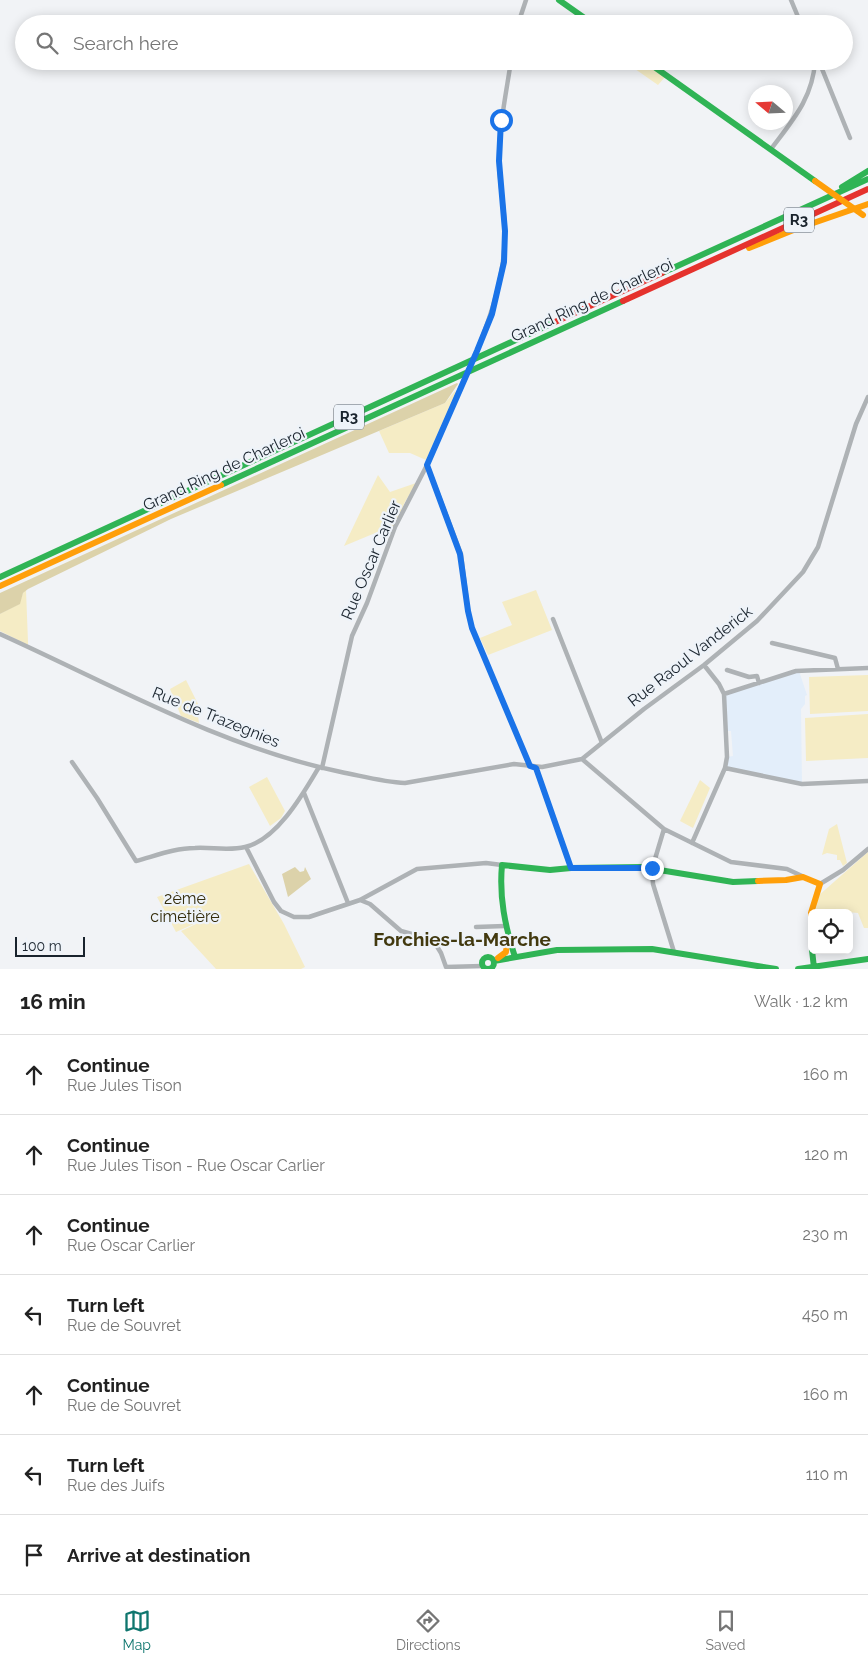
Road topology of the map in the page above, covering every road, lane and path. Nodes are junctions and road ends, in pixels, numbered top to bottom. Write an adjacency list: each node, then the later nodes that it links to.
1 (526, 0): 4 (street)
2 (559, 0): 5 (main road)
3 (791, 0): 6 (street)
4 (521, 15)
5 (580, 15)
6 (798, 15)
7 (509, 70): 21 (street, Rue Oscar Carlier, bridge)
8 (659, 70): 12 (main road)
9 (814, 70): 12 (street)
10 (822, 70): 11 (street)
11 (850, 138)
12 (771, 149): 18 (main road, bridge)
13 (868, 171): 16 (main road)
14 (868, 180): 16 (main road, Grand Ring de Charleroi / R3)
15 (868, 189): 19 (main road, Grand Ring de Charleroi / R3)
16 (829, 198): 22 (main road, Grand Ring de Charleroi / R3)
17 (868, 204): 19 (main road)
18 (866, 217)
19 (730, 252): 23 (main road, Grand Ring de Charleroi / R3)
20 (868, 397): 27 (street, Rue Raoul Vanderick)
21 (427, 465): 36 (street); 37 (street, Rue Oscar Carlier)
22 (0, 577)
23 (0, 586)
24 (553, 619): 33 (street)
25 (0, 634): 37 (street, Rue de Trazegnies)
26 (772, 643): 29 (street)
27 (704, 665): 32 (street); 33 (street, Rue Raoul Vanderick)
28 (868, 668): 29 (street)
29 (838, 669): 31 (street)
30 (727, 670): 31 (street)
31 (759, 683): 32 (street)
32 (724, 694): 39 (street)
33 (602, 743): 34 (street, Rue Raoul Vanderick)
34 (582, 760): 38 (street, Rue de Trazegnies); 42 (street)
35 (72, 762): 44 (street)
36 (530, 766): 37 (street, Rue de Trazegnies); 38 (street, Rue de Trazegnies)
37 (320, 768): 41 (street, Rue Oscar Carlier)
38 (536, 768): 47 (street)
39 (725, 768): 40 (street); 43 (street)
40 (868, 781)
41 (304, 793): 44 (street, Rue Oscar Carlier); 52 (street)
42 (664, 829): 43 (street); 48 (street)
43 (692, 843): 49 (street)
44 (246, 847): 52 (street)
45 (868, 849): 50 (street)
46 (502, 865): 47 (main road); 51 (street); 54 (main road)
47 (571, 868): 48 (main road)
48 (652, 868): 49 (main road); 57 (street)
49 (803, 877): 50 (main road)
50 (820, 884): 53 (main road)
51 (360, 900): 52 (street); 63 (street)
52 (348, 903)
53 (811, 909)
54 (505, 926): 55 (street); 56 (main road)
55 (476, 927)
56 (507, 934): 59 (main road); 61 (main road)
57 (674, 952): 59 (main road); 62 (main road)
58 (812, 954): 64 (main road)
59 (516, 956): 61 (main road)
60 (868, 959): 64 (main road)
61 (493, 960): 63 (main road); 63 (main road)
62 (732, 965): 65 (main road)
63 (486, 968)
64 (814, 968): 66 (main road)
65 (776, 969)
66 (798, 969)

